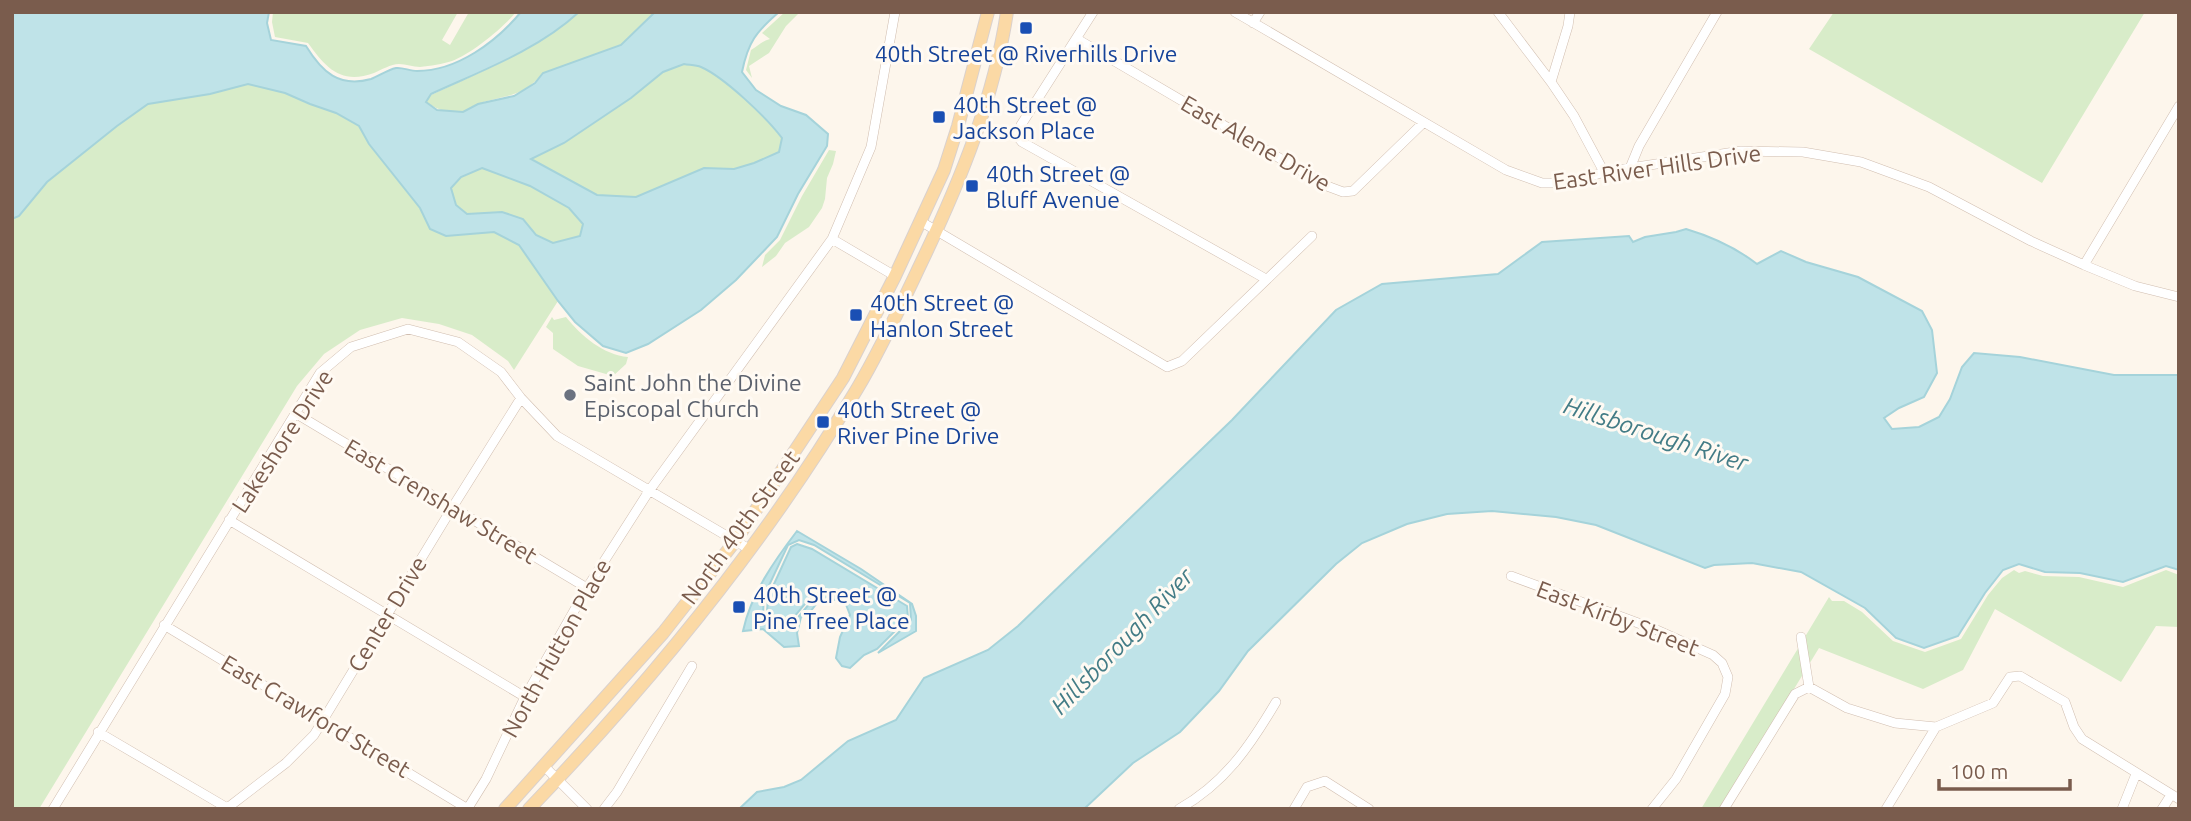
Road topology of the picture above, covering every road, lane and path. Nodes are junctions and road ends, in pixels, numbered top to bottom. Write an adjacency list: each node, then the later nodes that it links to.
1 (895, 12): 20 (street)
2 (988, 12): 17 (main road, North 40th Street)
3 (1007, 12): 18 (main road, North 40th Street)
4 (1093, 12): 11 (street)
5 (1235, 12): 10 (street, East River Hills Drive)
6 (1260, 12): 10 (street)
7 (1498, 12): 12 (street)
8 (1570, 12): 12 (street)
9 (1717, 12): 15 (street)
10 (1253, 23): 14 (street, East River Hills Drive)
11 (1077, 38): 14 (street, East Alene Drive); 23 (street)
12 (1552, 82): 16 (street)
13 (2179, 106): 21 (street)
14 (1423, 123): 16 (street, East River Hills Drive)
15 (1630, 168): 16 (street, East River Hills Drive); 21 (street, East River Hills Drive)
16 (1604, 172)
17 (920, 221): 18 (street); 22 (main road, North 40th Street)
18 (936, 231): 23 (street); 26 (main road, North 40th Street)
19 (1311, 236): 23 (street)
20 (832, 239): 22 (street); 29 (street)
21 (2084, 265): 24 (street, East River Hills Drive)
22 (895, 276): 25 (main road, North 40th Street)
23 (1266, 279)
24 (2179, 297)
25 (843, 378): 26 (main road); 32 (main road, North 40th Street)
26 (858, 388): 33 (main road, North 40th Street)
27 (522, 398): 28 (street, Lakeshore Drive); 29 (street, Lakeshore Drive); 30 (street, Center Drive)
28 (295, 414): 30 (street, East Crenshaw Street); 31 (street, Lakeshore Drive)
29 (649, 491): 32 (street, Lakeshore Drive); 35 (street, North Hutton Place)
30 (452, 508): 35 (street, East Crenshaw Street); 36 (street, Center Drive)
31 (229, 520): 36 (street); 37 (street, Lakeshore Drive)
32 (736, 540): 33 (street, Lakeshore Drive); 46 (main road, North 40th Street)
33 (749, 549): 48 (main road, North 40th Street)
34 (1511, 576): 60 (street, East Kirby Street)
35 (587, 588): 41 (street, North Hutton Place)
36 (387, 614): 41 (street); 43 (street, Center Drive)
37 (164, 625): 43 (street, East Crawford Street); 45 (street, Lakeshore Drive)
38 (1801, 637): 40 (street)
39 (692, 666): 56 (street)
40 (1809, 687): 44 (street); 61 (street)
41 (525, 698): 51 (street, North Hutton Place)
42 (1276, 702): 57 (street)
43 (323, 719): 50 (street, Center Drive); 51 (street, East Crawford Street)
44 (1936, 727): 47 (street); 62 (street)
45 (98, 733): 50 (street); 52 (street, Lakeshore Drive)
46 (544, 765): 48 (street); 53 (main road, North 40th Street)
47 (2136, 774): 49 (street); 63 (street)
48 (557, 779): 54 (main road, North 40th Street); 55 (street)
49 (2175, 797): 64 (street)
50 (227, 808)
51 (468, 808)
52 (53, 809)
53 (505, 809)
54 (529, 809)
55 (587, 809)
56 (604, 809)
57 (1179, 809)
58 (1294, 809): 59 (street)
59 (1369, 809)
60 (1652, 809)
61 (1724, 809)
62 (1886, 809)
63 (2122, 809)
64 (2162, 809)

